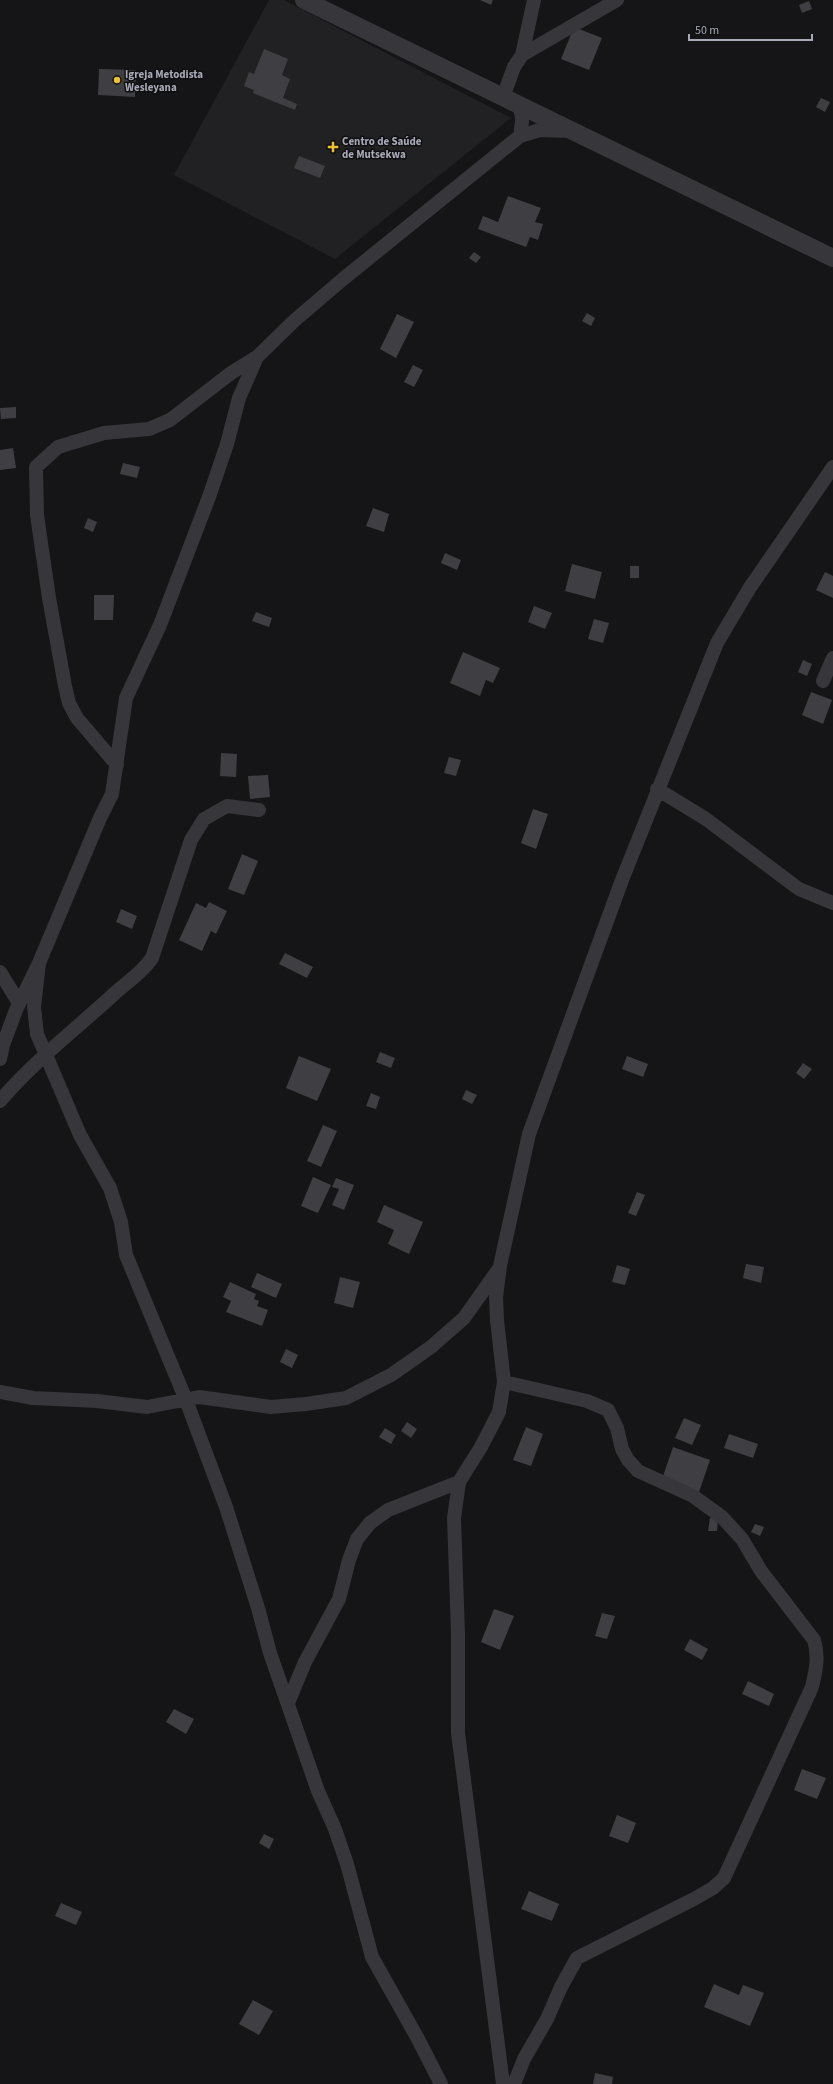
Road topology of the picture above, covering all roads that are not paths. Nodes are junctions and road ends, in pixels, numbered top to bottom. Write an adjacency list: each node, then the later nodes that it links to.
1 (304, 0): 5 (street)
2 (534, 0): 4 (street)
3 (617, 0): 4 (street)
4 (522, 55): 5 (street)
5 (509, 100): 6 (street); 7 (street)
6 (572, 131): 7 (street); 8 (street)
7 (520, 136): 9 (street)
8 (833, 258)
9 (257, 357): 13 (street); 13 (street)
10 (833, 467): 14 (street)
11 (833, 658): 12 (street)
12 (823, 681)
13 (117, 765): 17 (street)
14 (657, 790): 16 (street); 23 (street)
15 (259, 810): 20 (street)
16 (833, 903)
17 (39, 963): 19 (street); 20 (street)
18 (0, 972): 19 (street)
19 (19, 1003): 21 (street)
20 (45, 1054): 22 (street); 26 (street)
21 (0, 1059)
22 (0, 1101)
23 (500, 1266): 24 (street); 26 (street)
24 (504, 1382): 27 (street); 31 (street)
25 (0, 1392): 26 (street)
26 (186, 1400): 28 (street)
27 (460, 1482): 28 (street); 30 (street)
28 (288, 1703): 29 (street)
29 (441, 2084)
30 (503, 2084)
31 (514, 2084)

